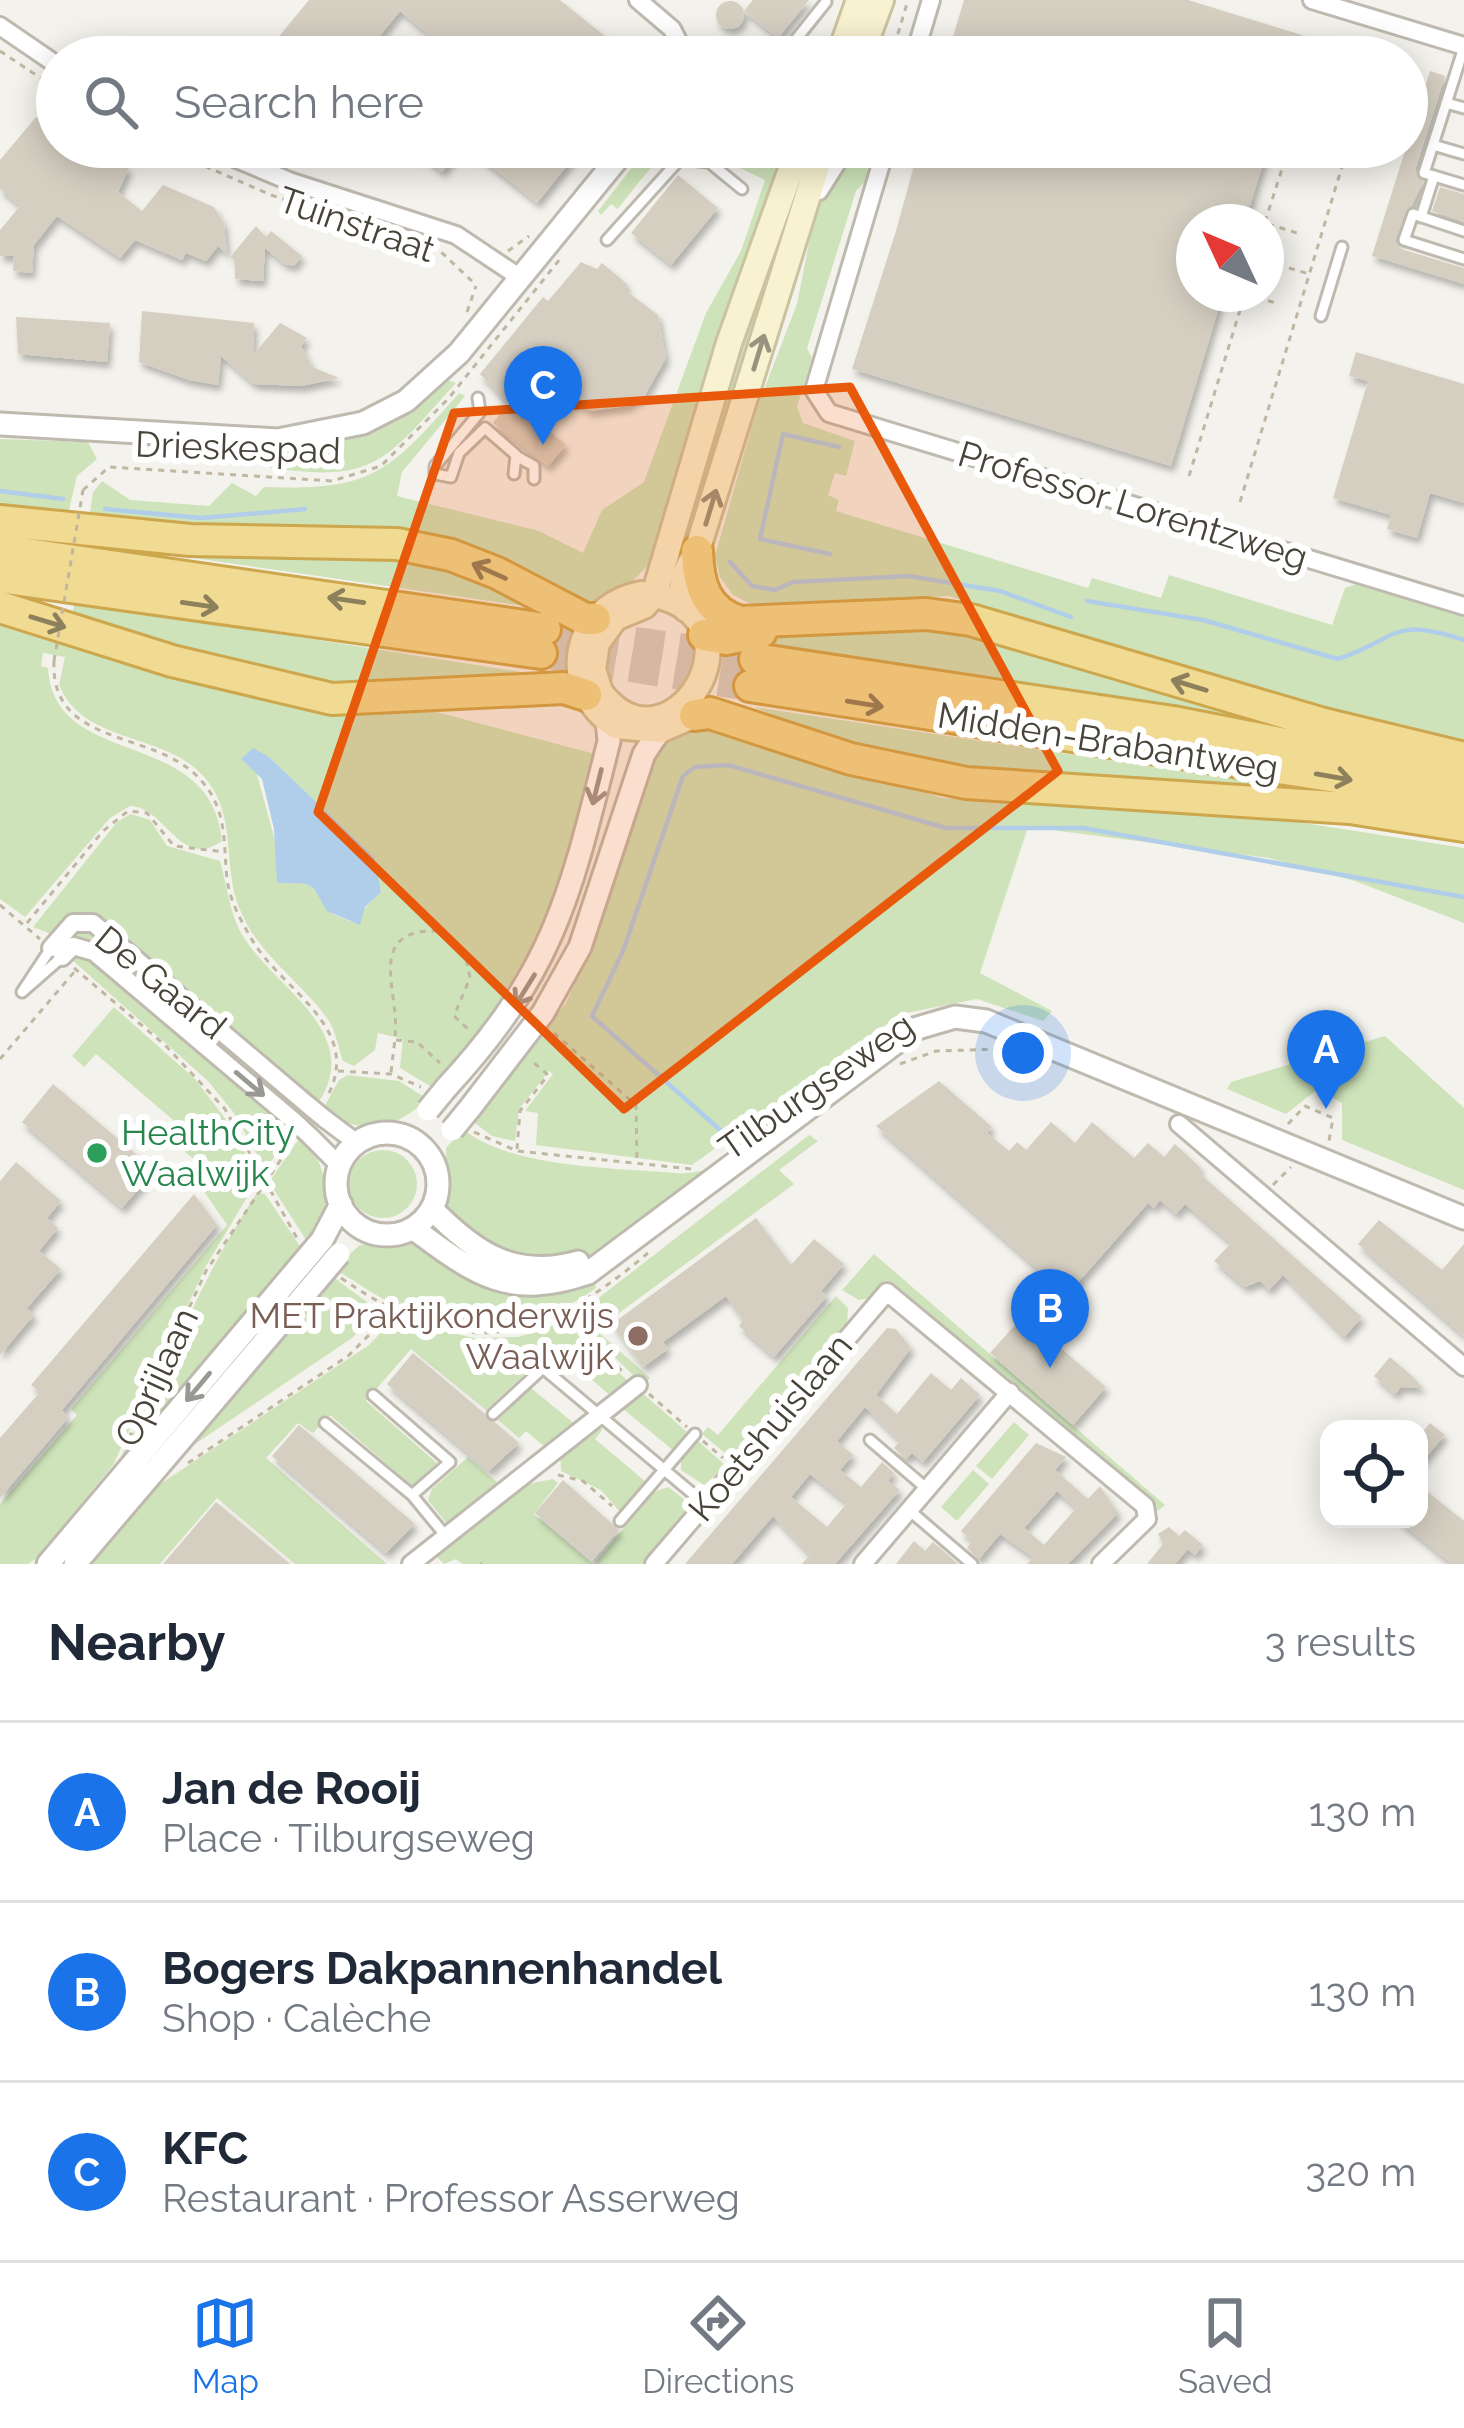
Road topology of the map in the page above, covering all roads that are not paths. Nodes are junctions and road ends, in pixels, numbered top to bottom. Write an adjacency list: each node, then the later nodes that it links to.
1 (859, 0): 10 (main road)
2 (880, 0): 11 (main road)
3 (931, 0): 12 (street)
4 (1312, 0): 13 (street)
5 (641, 1): 8 (street)
6 (826, 2): 9 (lane)
7 (0, 26): 14 (street)
8 (676, 36)
9 (799, 36)
10 (846, 36)
11 (867, 36)
12 (920, 36)
13 (1464, 46): 15 (lane)
14 (36, 51)
15 (1446, 103): 16 (lane); 17 (lane)
16 (1464, 108)
17 (1433, 145): 18 (lane); 19 (lane)
18 (1464, 154)
19 (1428, 161)
20 (257, 168): 38 (street, Tuinstraat)
21 (610, 168): 38 (street)
22 (672, 168): 35 (lane)
23 (716, 168): 31 (lane)
24 (792, 168): 49 (main road)
25 (816, 168): 33 (main road)
26 (832, 168): 33 (street)
27 (880, 168): 50 (street, Professor Lorentzweg)
28 (1426, 168): 29 (lane)
29 (1434, 176): 30 (lane); 32 (lane)
30 (1464, 185)
31 (742, 189)
32 (1421, 217): 34 (lane); 37 (lane)
33 (797, 227): 47 (main road, one-way to 33)
34 (1464, 231)
35 (607, 240)
36 (1342, 247): 39 (lane)
37 (1464, 260)
38 (522, 279): 41 (street)
39 (1321, 316)
40 (478, 398): 42 (lane)
41 (0, 424)
42 (518, 458): 43 (lane); 44 (lane)
43 (514, 474)
44 (534, 479)
45 (0, 521): 53 (highway, one-way to 45)
46 (0, 550): 48 (highway, one-way to 46)
47 (697, 550): 52 (main road); 54 (highway)
48 (0, 577)
49 (644, 595): 52 (main road); 53 (main road); 56 (main road)
50 (1464, 606)
51 (0, 607): 56 (highway, one-way to 56)
52 (686, 609): 55 (main road)
53 (595, 619): 56 (main road)
54 (795, 622): 55 (highway); 60 (highway, one-way to 54)
55 (704, 635): 57 (main road)
56 (588, 686): 58 (main road); 59 (main road)
57 (692, 708): 59 (main road); 63 (highway)
58 (608, 720): 59 (main road); 65 (street, one-way to 65)
59 (651, 727): 68 (street)
60 (1464, 758)
61 (1464, 779): 62 (highway, Midden-Brabantweg, one-way to 62)
62 (1464, 807)
63 (1464, 826)
64 (1179, 1124): 77 (street)
65 (403, 1136): 66 (street); 68 (street)
66 (357, 1143): 67 (street); 67 (street, De Gaard, one-way to 67, bridge)
67 (339, 1165): 69 (street)
68 (434, 1165): 70 (street)
69 (341, 1204): 73 (street); 74 (street)
70 (432, 1209): 72 (street); 75 (street, Tilburgseweg)
71 (1464, 1218): 75 (street, Tilburgseweg)
72 (414, 1229): 73 (street); 75 (street, Tilburgseweg)
73 (366, 1230): 74 (street)
74 (331, 1247): 76 (street, bridge)
75 (603, 1258)
76 (309, 1273): 96 (street, Oprijlaan, one-way to 96); 97 (street, Oprijlaan)
77 (1464, 1367)
78 (638, 1385): 82 (street)
79 (1010, 1392): 89 (street); 91 (street, Koetshuislaan); 101 (street)
80 (373, 1396): 87 (lane)
81 (493, 1414): 82 (lane)
82 (598, 1415): 88 (lane); 94 (street)
83 (325, 1423): 90 (lane)
84 (695, 1434): 88 (lane)
85 (870, 1440): 89 (lane)
86 (459, 1453): 87 (lane)
87 (450, 1462): 90 (lane)
88 (664, 1471): 91 (lane); 93 (lane)
89 (927, 1489): 92 (street)
90 (412, 1496): 94 (lane)
91 (704, 1504): 98 (street, Koetshuislaan)
92 (909, 1510): 99 (street); 100 (lane)
93 (620, 1521)
94 (445, 1535): 95 (street)
95 (420, 1561)
96 (48, 1564)
97 (75, 1564)
98 (654, 1564)
99 (863, 1564)
100 (972, 1564)
101 (1101, 1564)

